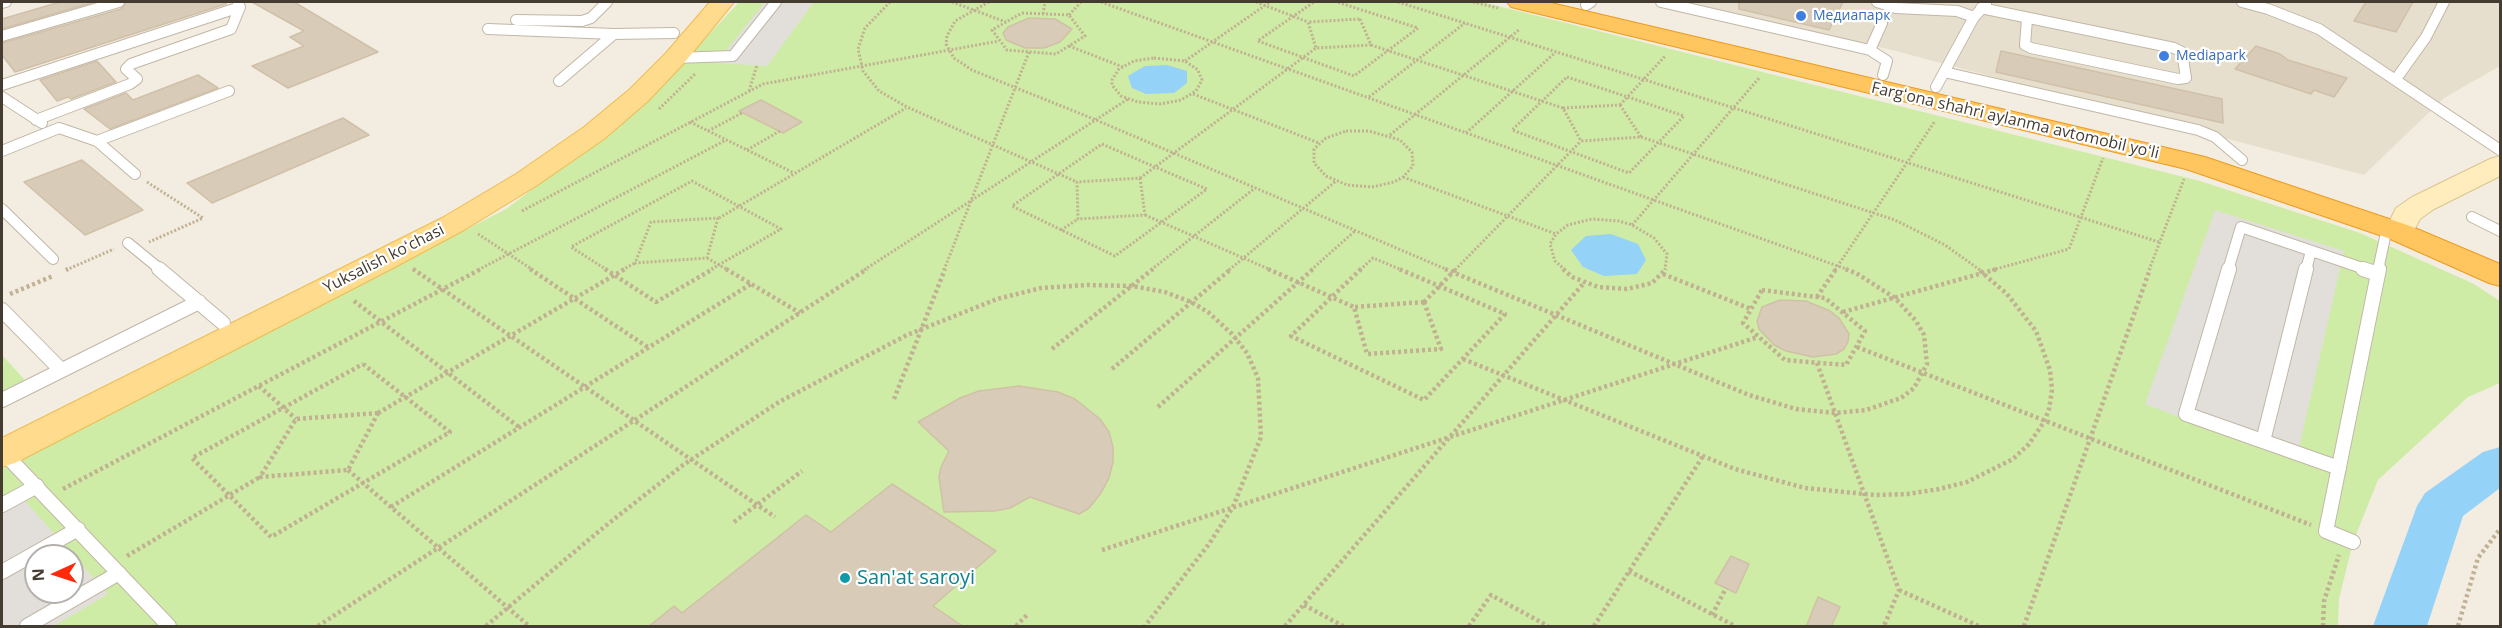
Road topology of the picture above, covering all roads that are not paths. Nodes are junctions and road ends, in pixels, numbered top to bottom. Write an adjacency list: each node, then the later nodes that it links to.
1 (6, 2): 12 (lane)
2 (119, 2): 24 (lane)
3 (607, 2): 20 (lane)
4 (699, 2): 25 (main road, Yuksalish koʻchasi)
5 (722, 2): 25 (main road, Yuksalish koʻchasi)
6 (776, 2): 25 (lane)
7 (1519, 2): 18 (highway, Fargʻona shahri aylanma avtomobil yoʻli)
8 (1877, 2): 17 (lane)
9 (2242, 2): 16 (lane)
10 (2277, 2): 16 (lane)
11 (2444, 2): 28 (lane)
12 (2, 3)
13 (1583, 3): 18 (highway, Fargʻona shahri aylanma avtomobil yoʻli)
14 (238, 4): 31 (lane); 34 (lane)
15 (1985, 5): 17 (lane); 19 (lane)
16 (2268, 9): 28 (lane)
17 (1974, 16): 29 (lane)
18 (1656, 19): 26 (lane); 27 (highway, Fargʻona shahri aylanma avtomobil yoʻli); 43 (highway, Fargʻona shahri aylanma avtomobil yoʻli)
19 (2027, 19): 19 (lane)
20 (516, 20)
21 (1882, 23): 26 (lane)
22 (488, 29): 23 (lane)
23 (614, 34): 25 (lane); 30 (lane)
24 (2, 36)
25 (675, 46): 53 (main road, Yuksalish koʻchasi); 57 (main road, Yuksalish koʻchasi)
26 (1870, 50): 27 (lane)
27 (1883, 75): 29 (highway, Fargʻona shahri aylanma avtomobil yoʻli)
28 (2396, 79): 37 (lane)
29 (1940, 80): 43 (highway, Fargʻona shahri aylanma avtomobil yoʻli)
30 (559, 81)
31 (2, 85)
32 (229, 91): 36 (lane)
33 (2, 97): 34 (lane)
34 (36, 120): 35 (lane)
35 (53, 131): 36 (lane); 38 (lane)
36 (97, 141): 40 (lane)
37 (2500, 150)
38 (2, 151)
39 (2500, 165): 43 (main road)
40 (135, 174)
41 (2, 209): 48 (lane)
42 (2472, 217): 44 (lane)
43 (2398, 224): 47 (highway, Fargʻona shahri aylanma avtomobil yoʻli); 49 (lane); 50 (highway, Fargʻona shahri aylanma avtomobil yoʻli)
44 (2500, 231)
45 (132, 246): 51 (lane)
46 (2311, 251): 49 (lane); 56 (lane); 56 (lane)
47 (2500, 255)
48 (53, 259)
49 (2378, 274): 58 (lane)
50 (2500, 276)
51 (199, 302): 53 (lane); 54 (lane)
52 (2, 310): 54 (lane)
53 (223, 323): 57 (main road, Yuksalish koʻchasi)
54 (62, 370): 55 (lane)
55 (2, 400)
56 (2263, 441): 58 (lane)
57 (2, 446): 59 (lane)
58 (2339, 468): 62 (lane)
59 (43, 492): 60 (lane); 61 (lane)
60 (2, 505)
61 (78, 529): 63 (lane); 64 (lane)
62 (2349, 540)
63 (115, 569): 65 (lane); 66 (lane)
64 (2, 572)
65 (27, 627)
66 (169, 627)

